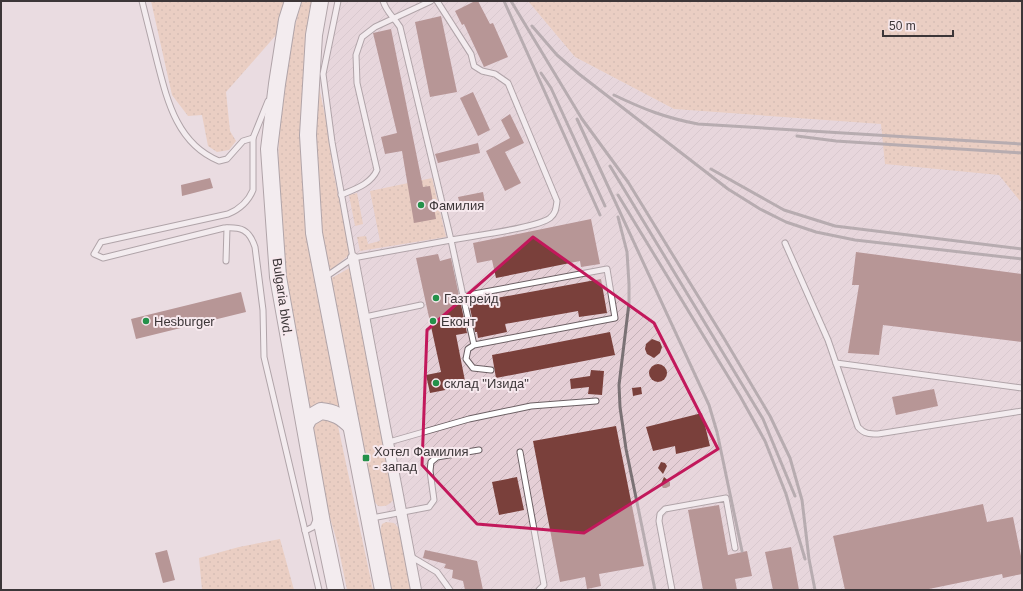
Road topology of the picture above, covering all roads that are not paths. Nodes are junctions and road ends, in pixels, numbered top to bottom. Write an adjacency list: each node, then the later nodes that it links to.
1 (142, 1): 10 (lane)
2 (293, 1): 9 (highway, Bulgaria blvd.)
3 (320, 1): 17 (highway)
4 (338, 1): 11 (lane)
5 (382, 1): 8 (lane)
6 (431, 1): 8 (lane)
7 (437, 1): 13 (lane)
8 (394, 17): 11 (lane); 13 (lane)
9 (277, 84): 10 (lane); 27 (highway, Bulgaria blvd.)
10 (253, 138): 12 (lane)
11 (341, 195): 15 (lane)
12 (227, 228): 16 (lane); 35 (lane)
13 (451, 240): 15 (lane); 18 (lane)
14 (785, 243): 22 (lane)
15 (353, 258): 17 (lane); 20 (street)
16 (226, 261)
17 (323, 279): 28 (highway)
18 (464, 296): 21 (lane); 21 (lane)
19 (421, 305): 20 (lane)
20 (365, 317): 29 (street)
21 (474, 345): 23 (lane)
22 (836, 363): 24 (lane); 26 (lane)
23 (491, 370)
24 (1022, 388)
25 (596, 401): 29 (lane)
26 (1022, 411)
27 (305, 426): 28 (highway); 32 (highway, Bulgaria blvd.)
28 (351, 426): 34 (highway)
29 (389, 442): 33 (street)
30 (479, 450): 33 (lane)
31 (520, 452): 43 (lane)
32 (317, 497): 35 (lane); 39 (highway, Bulgaria blvd.)
33 (403, 512): 34 (lane); 37 (street)
34 (369, 519): 40 (highway)
35 (305, 531): 38 (lane)
36 (735, 548): 44 (lane)
37 (410, 556): 41 (street); 42 (lane)
38 (319, 590)
39 (336, 590)
40 (383, 590)
41 (416, 590)
42 (450, 590)
43 (539, 590)
44 (672, 590)

